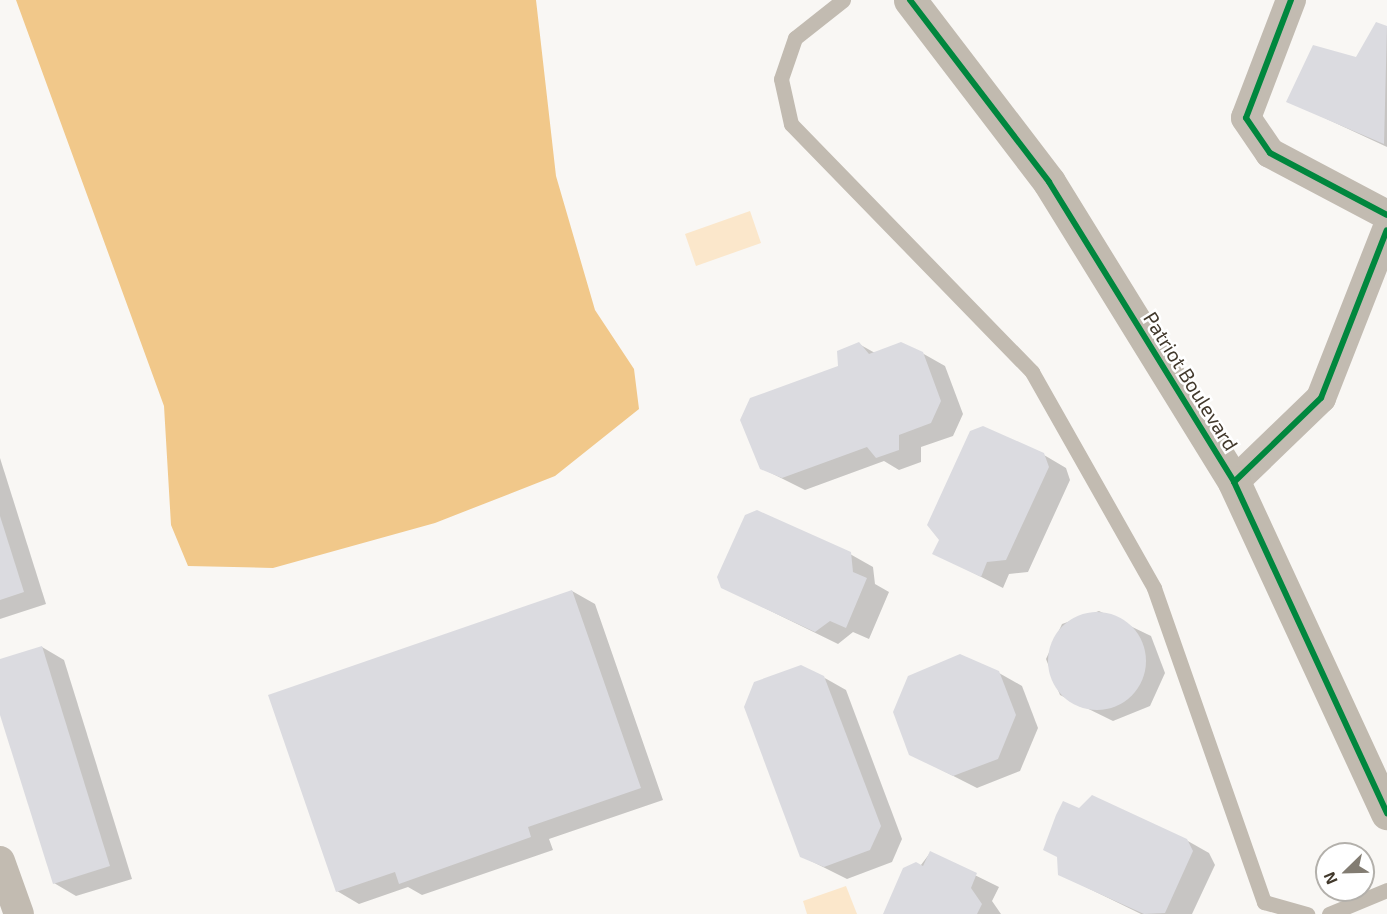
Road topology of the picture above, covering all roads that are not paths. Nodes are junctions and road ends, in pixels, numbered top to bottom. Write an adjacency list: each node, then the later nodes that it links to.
1 (843, 0): 11 (lane)
2 (910, 0): 6 (street, Patriot Boulevard)
3 (1291, 0): 4 (street)
4 (1387, 215)
5 (1387, 230): 6 (street)
6 (1234, 482): 7 (street, Patriot Boulevard)
7 (1387, 813)
8 (0, 861): 10 (street)
9 (1387, 890): 12 (lane)
10 (19, 914)
11 (1307, 914)
12 (1329, 914)

